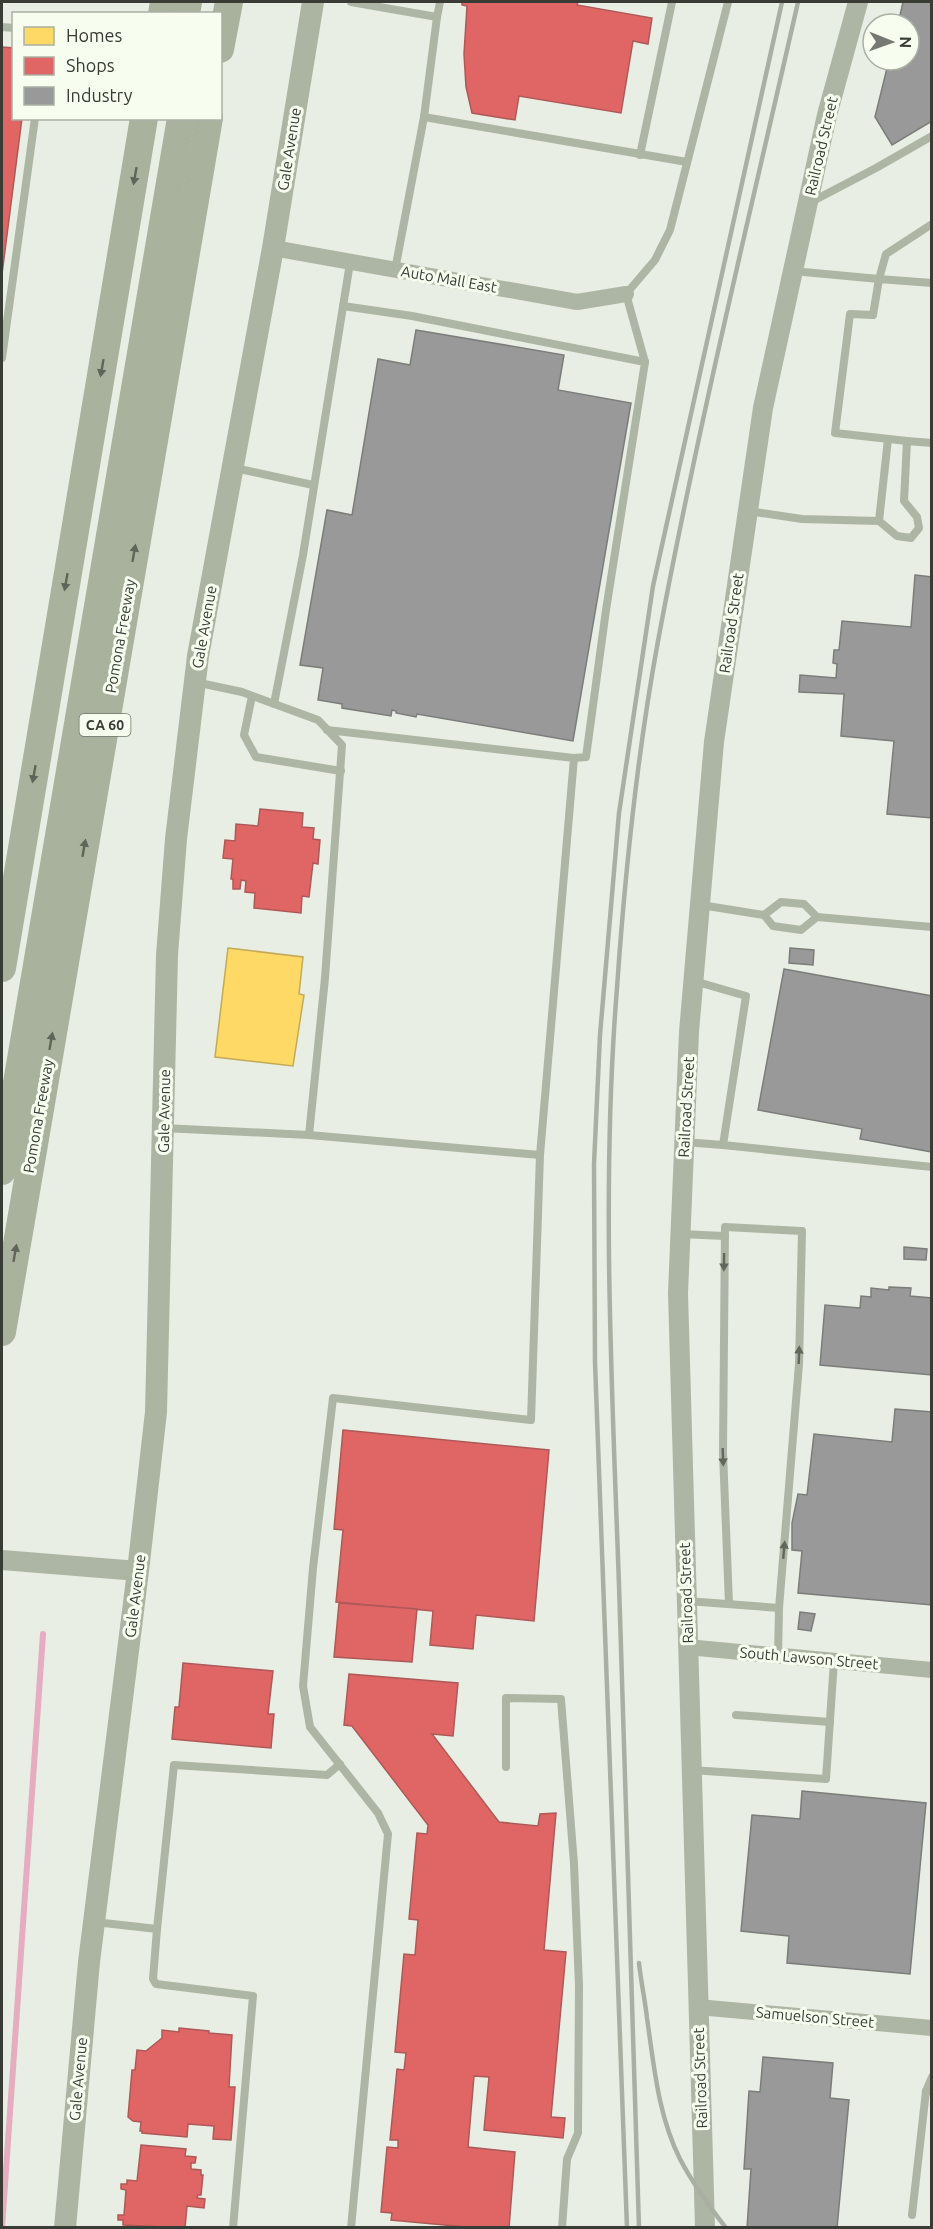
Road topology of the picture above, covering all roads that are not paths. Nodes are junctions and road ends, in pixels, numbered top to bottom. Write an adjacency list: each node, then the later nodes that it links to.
1 (229, 2): 9 (highway)
2 (313, 2): 21 (main road, Gale Avenue)
3 (351, 2): 8 (lane)
4 (440, 2): 8 (lane)
5 (672, 2): 17 (lane)
6 (728, 2): 18 (lane)
7 (858, 2): 19 (street, Railroad Street)
8 (437, 16): 10 (lane)
9 (222, 39)
10 (424, 117): 17 (lane); 23 (lane)
11 (35, 120): 29 (lane)
12 (144, 120): 48 (highway, one-way to 48)
13 (168, 120): 50 (highway)
14 (181, 120): 57 (highway)
15 (209, 120): 60 (highway, Pomona Freeway / CA 60, one-way to 15)
16 (932, 136): 19 (lane)
17 (640, 155): 18 (lane)
18 (687, 162): 27 (lane)
19 (807, 203): 24 (street, Railroad Street)
20 (932, 224): 25 (lane)
21 (273, 248): 22 (street, Auto Mall East); 34 (main road, Gale Avenue)
22 (350, 263): 23 (street, Auto Mall East); 28 (lane)
23 (395, 270): 27 (street, Auto Mall East)
24 (793, 271): 25 (lane); 36 (street, Railroad Street)
25 (879, 279): 26 (lane); 31 (lane)
26 (932, 283)
27 (626, 294): 30 (lane)
28 (343, 306): 30 (lane); 35 (lane)
29 (2, 358)
30 (645, 362): 42 (lane)
31 (888, 439): 32 (lane); 37 (lane)
32 (907, 441): 33 (lane); 37 (lane)
33 (932, 443)
34 (232, 468): 35 (lane); 38 (main road, Gale Avenue)
35 (314, 485): 40 (lane)
36 (748, 511): 37 (lane); 44 (street, Railroad Street)
37 (879, 521)
38 (195, 681): 39 (lane); 51 (main road, Gale Avenue)
39 (252, 696): 40 (lane); 43 (lane)
40 (274, 704): 41 (lane)
41 (327, 730): 42 (lane); 43 (lane)
42 (574, 758): 55 (lane)
43 (341, 771): 52 (lane)
44 (700, 905): 45 (lane); 49 (street, Railroad Street)
45 (764, 915): 46 (lane); 46 (lane)
46 (817, 917): 47 (lane)
47 (932, 927)
48 (2, 968)
49 (694, 981): 53 (street, Railroad Street); 54 (lane)
50 (2, 1085)
51 (163, 1128): 52 (lane); 62 (main road, Gale Avenue)
52 (309, 1135): 55 (lane)
53 (684, 1142): 54 (lane); 58 (street, Railroad Street)
54 (723, 1145): 56 (lane)
55 (540, 1155): 72 (lane)
56 (932, 1167)
57 (2, 1171)
58 (680, 1234): 59 (lane); 63 (street, Railroad Street)
59 (725, 1236): 64 (lane, one-way to 64); 65 (lane, one-way to 59)
60 (2, 1332)
61 (2, 1560): 62 (street)
62 (138, 1570): 75 (main road, Gale Avenue)
63 (686, 1601): 64 (lane); 66 (street, Railroad Street)
64 (729, 1604): 65 (lane)
65 (779, 1608): 67 (lane)
66 (687, 1647): 67 (street, South Lawson Street); 74 (street, Railroad Street)
67 (778, 1656): 68 (street, South Lawson Street)
68 (834, 1661): 69 (street, South Lawson Street); 71 (lane)
69 (932, 1670)
70 (736, 1715): 71 (lane)
71 (830, 1722): 74 (lane)
72 (340, 1764): 76 (lane); 84 (lane)
73 (506, 1767): 85 (lane)
74 (690, 1770): 77 (street, Railroad Street)
75 (94, 1922): 76 (lane); 82 (main road, Gale Avenue)
76 (158, 1929): 83 (lane)
77 (698, 2007): 78 (street, Samuelson Street); 86 (street, Railroad Street)
78 (932, 2028)
79 (932, 2077): 80 (lane)
80 (929, 2091): 81 (lane)
81 (912, 2215)
82 (65, 2228)
83 (233, 2228)
84 (351, 2228)
85 (562, 2228)
86 (705, 2228)

